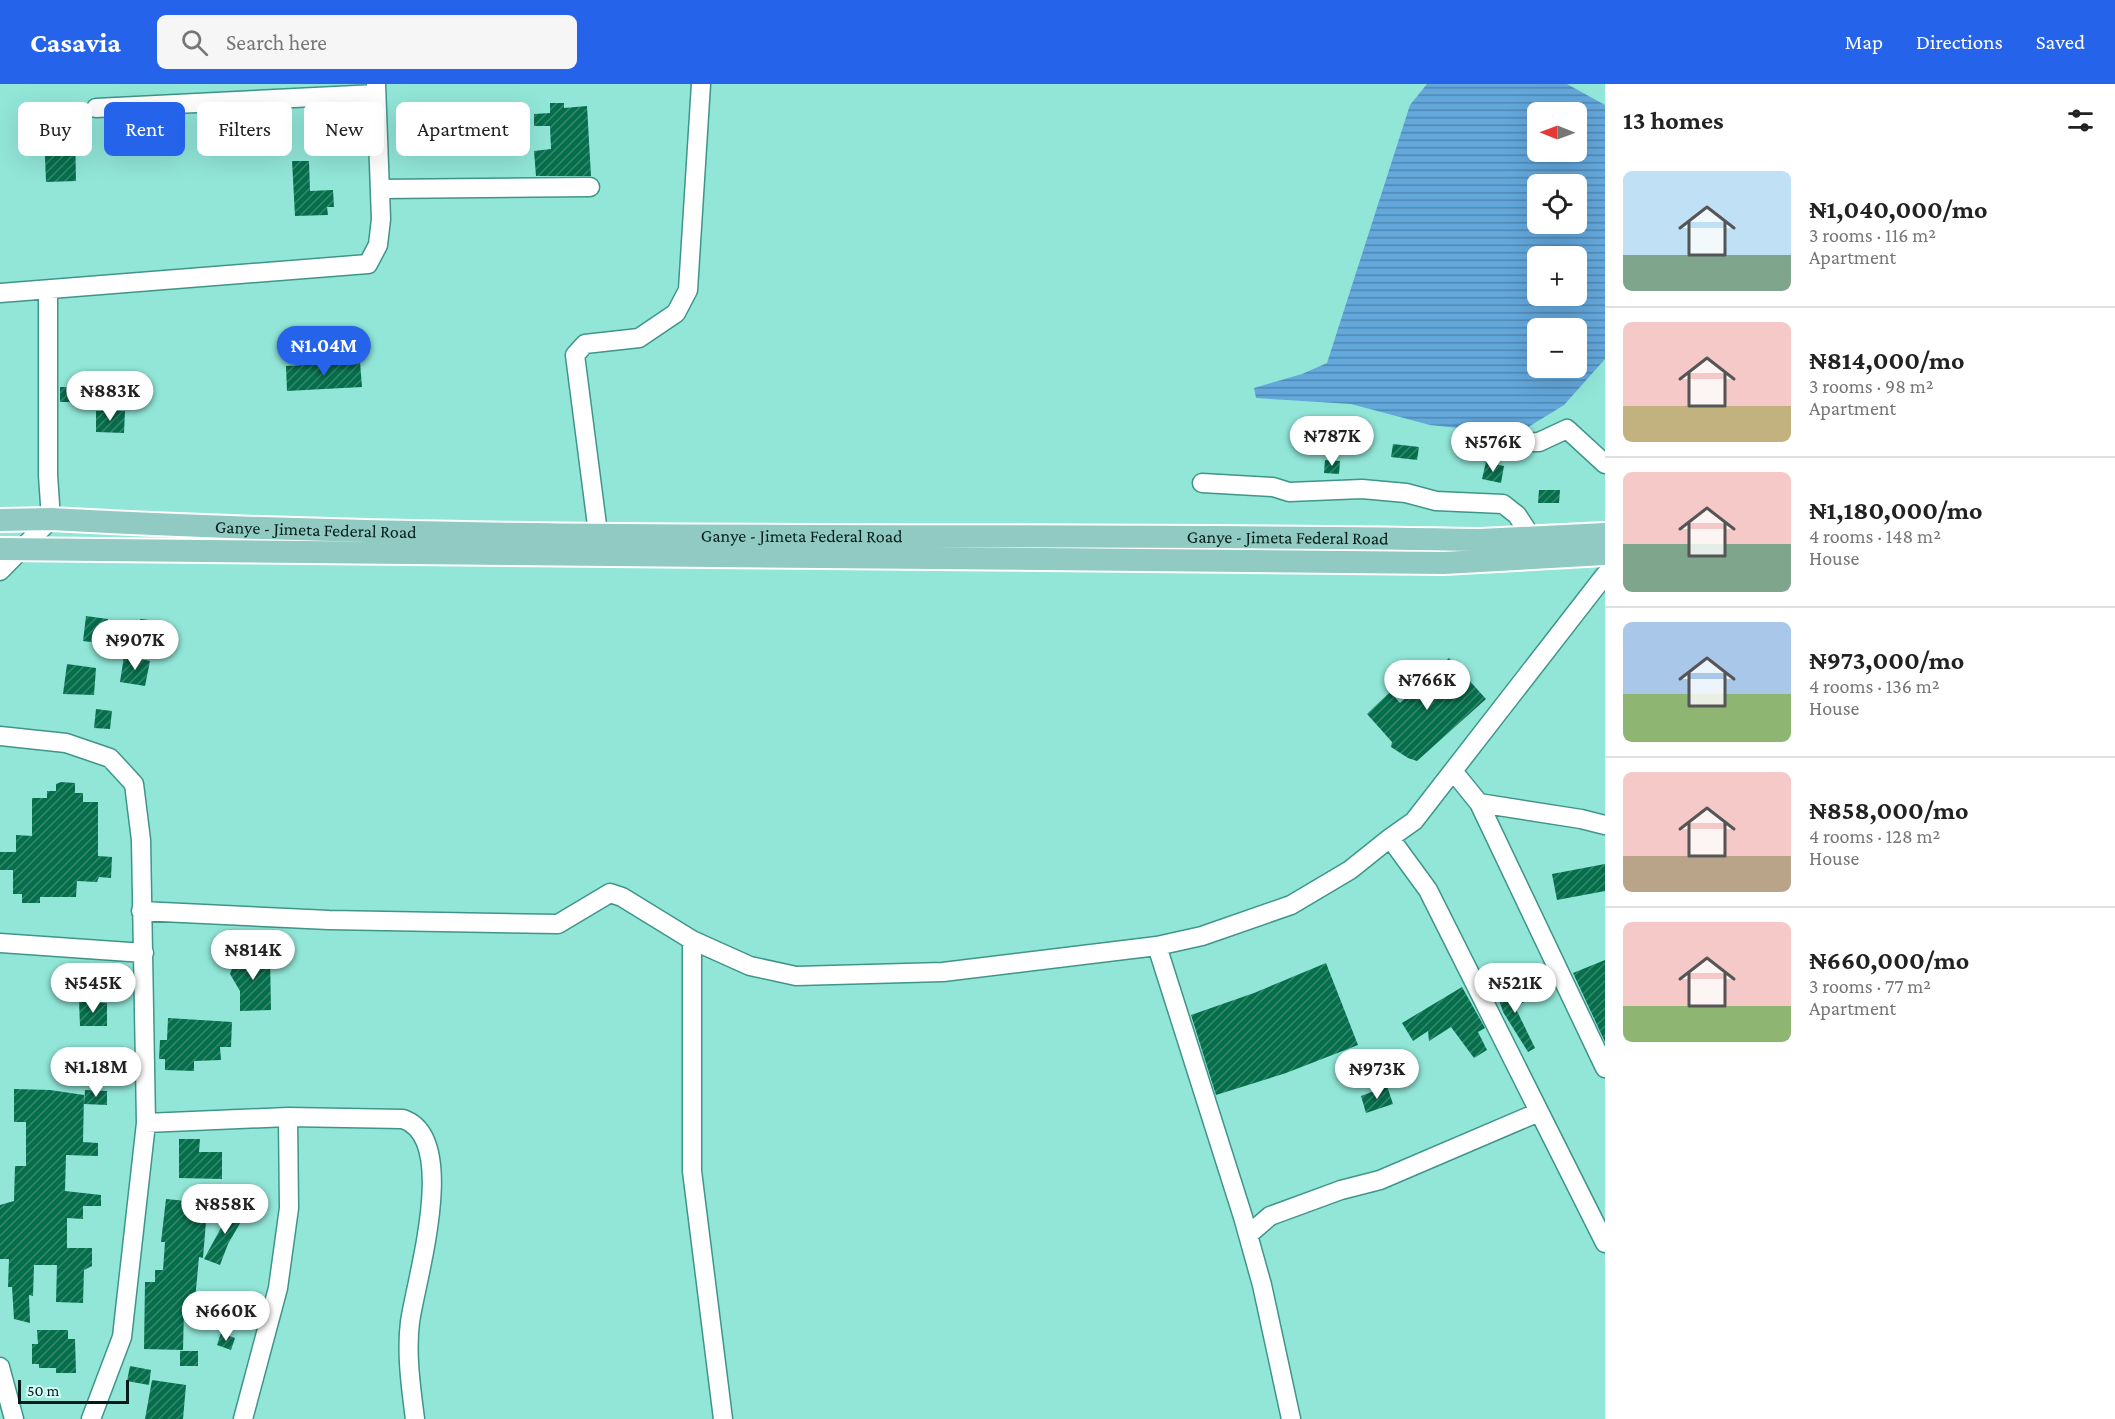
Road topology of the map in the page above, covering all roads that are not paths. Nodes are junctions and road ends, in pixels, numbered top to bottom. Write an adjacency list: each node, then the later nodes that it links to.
1 (701, 84): 13 (street)
2 (376, 89): 3 (street); 5 (street)
3 (96, 108)
4 (590, 187): 5 (street)
5 (380, 189): 6 (street)
6 (48, 291): 7 (street); 11 (street)
7 (0, 293)
8 (1489, 443): 9 (street)
9 (1605, 464)
10 (1202, 483): 15 (street)
11 (51, 519): 12 (main road, Ganye - Jimeta Federal Road); 13 (main road, Ganye - Jimeta Federal Road); 17 (street)
12 (0, 520)
13 (598, 533): 15 (main road, Ganye - Jimeta Federal Road)
14 (1605, 534): 15 (main road, Ganye - Jimeta Federal Road)
15 (1532, 538)
16 (0, 549): 17 (main road, Ganye - Jimeta Federal Road)
17 (24, 549): 18 (main road, Ganye - Jimeta Federal Road); 19 (street)
18 (1605, 554)
19 (0, 571)
20 (1605, 574): 22 (street)
21 (3, 734): 26 (street)
22 (1453, 771): 23 (street); 25 (street)
23 (1479, 803): 24 (street); 31 (street)
24 (1605, 825)
25 (1390, 838): 29 (street); 32 (street)
26 (141, 911): 27 (street); 30 (street)
27 (692, 940): 29 (street); 42 (street)
28 (0, 943): 30 (street)
29 (1157, 946): 35 (street)
30 (144, 953): 34 (street)
31 (1605, 1068)
32 (1539, 1112): 35 (street); 36 (street)
33 (288, 1117): 34 (street); 40 (street); 41 (street)
34 (146, 1123): 39 (street)
35 (1248, 1235): 43 (street)
36 (1605, 1243)
37 (0, 1367): 38 (street)
38 (14, 1419)
39 (91, 1419)
40 (243, 1419)
41 (414, 1419)
42 (723, 1419)
43 (1291, 1419)

